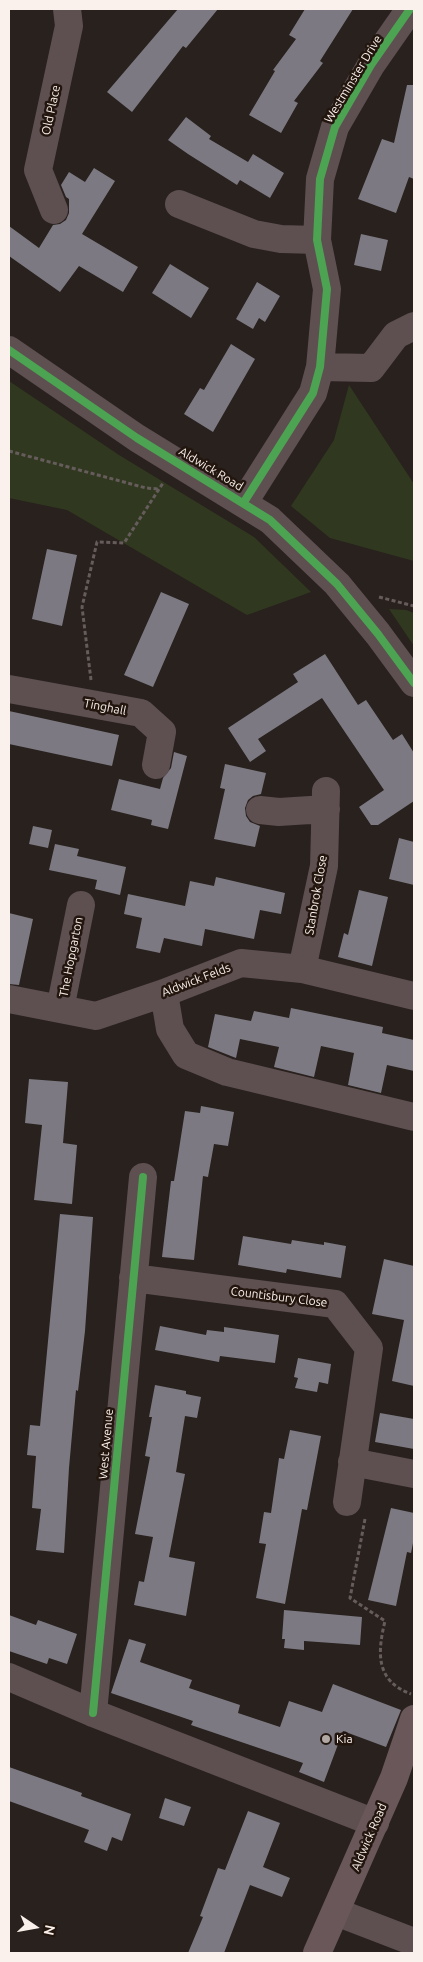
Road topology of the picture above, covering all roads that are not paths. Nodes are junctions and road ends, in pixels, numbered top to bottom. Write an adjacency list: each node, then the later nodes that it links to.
1 (67, 9): 4 (street, Old Place)
2 (410, 9): 5 (street, Westminster Drive)
3 (179, 204): 5 (street)
4 (54, 210)
5 (317, 240): 8 (street, Westminster Drive)
6 (414, 326): 8 (street)
7 (9, 350): 9 (street, Aldwick Road)
8 (320, 367): 9 (street, Westminster Drive)
9 (244, 502): 10 (street, Aldwick Road)
10 (414, 683)
11 (9, 689): 12 (street, Tinghall)
12 (156, 765)
13 (260, 810): 15 (street, Stanbrok Close)
14 (81, 905): 19 (street, The Hopgarton)
15 (302, 969): 16 (street, Aldwick Felds); 17 (street, Aldwick Felds)
16 (164, 993): 19 (street, Aldwick Felds); 20 (street)
17 (414, 996)
18 (9, 999): 19 (street, Aldwick Felds)
19 (60, 1009)
20 (414, 1117)
21 (143, 1177): 22 (street, West Avenue)
22 (133, 1278): 23 (street, Countisbury Close); 27 (street, West Avenue)
23 (352, 1462): 24 (street); 25 (street, Countisbury Close)
24 (414, 1474)
25 (347, 1502)
26 (9, 1677): 27 (street)
27 (93, 1713): 29 (street)
28 (414, 1719): 29 (main road, Aldwick Road)
29 (375, 1823): 30 (main road, Aldwick Road)
30 (336, 1912): 31 (street); 32 (main road, Aldwick Road)
31 (414, 1942)
32 (317, 1953)

